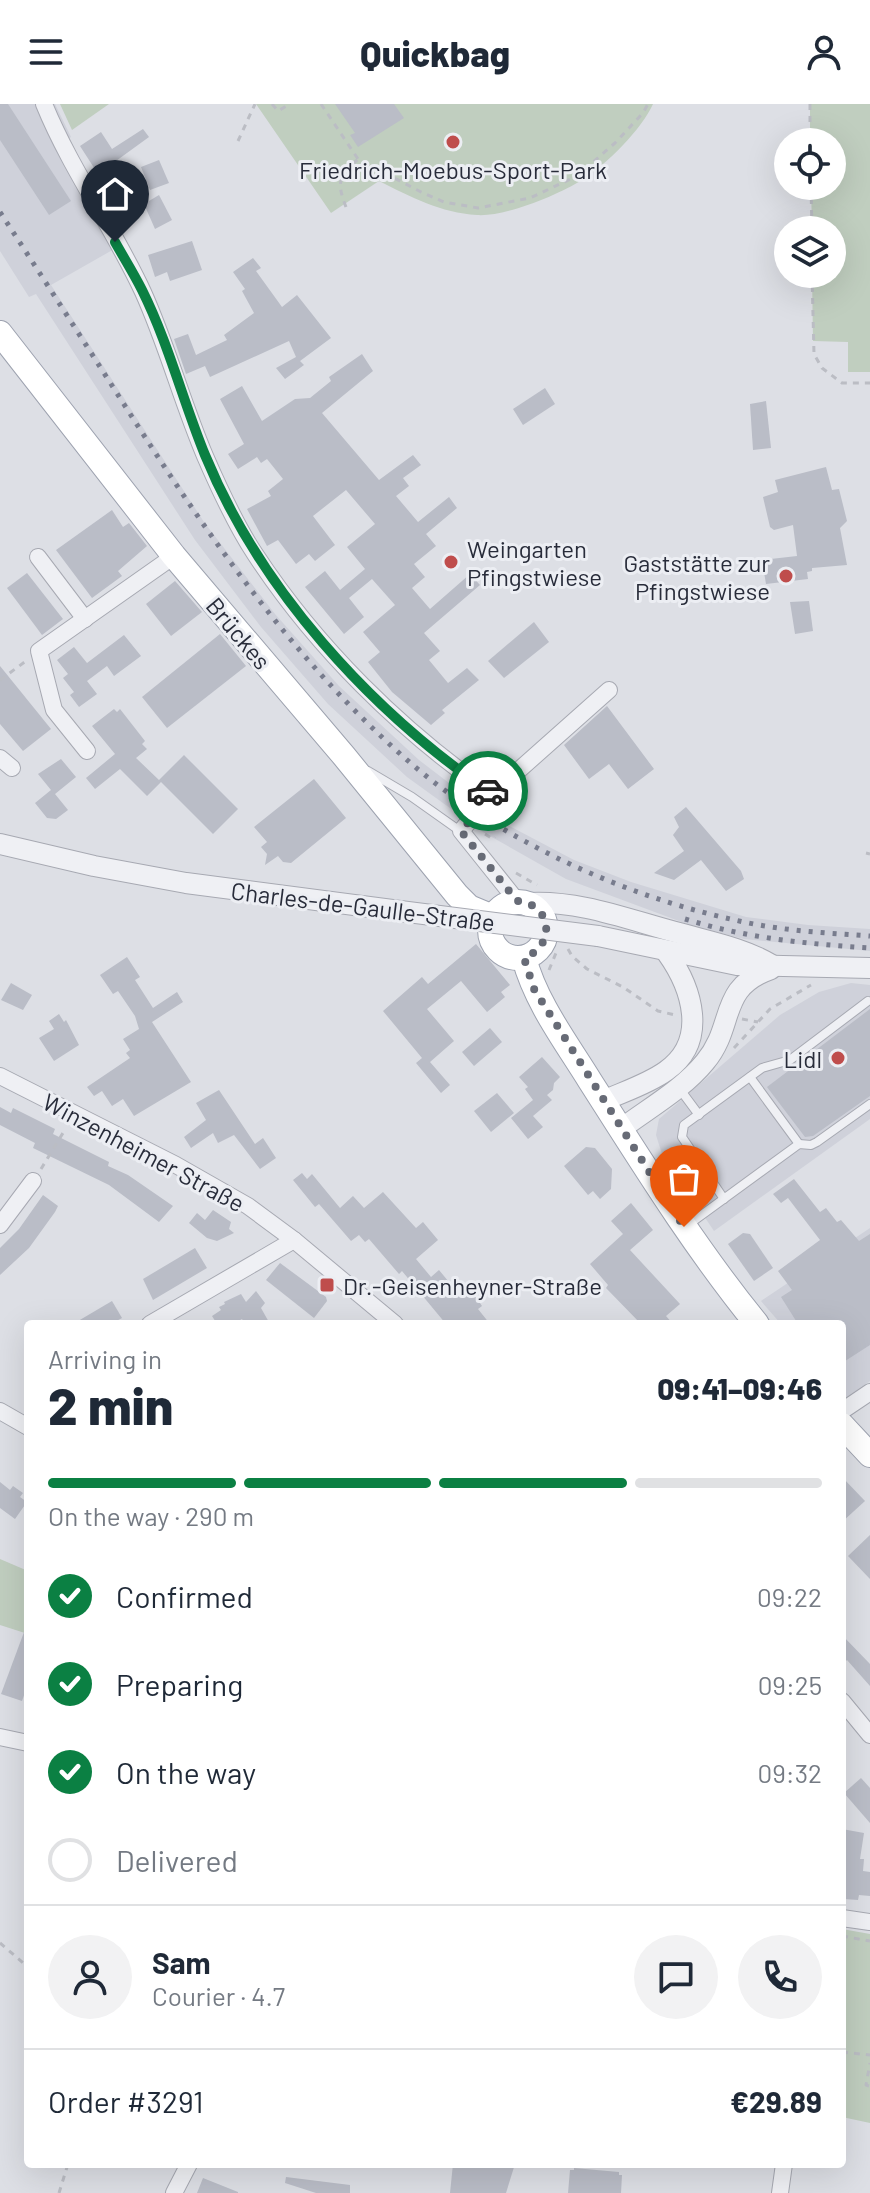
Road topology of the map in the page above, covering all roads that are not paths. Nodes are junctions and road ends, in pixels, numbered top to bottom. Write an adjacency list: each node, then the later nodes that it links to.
1 (44, 104): 9 (street)
2 (0, 333): 3 (main road, Brückes)
3 (174, 556): 5 (street); 8 (main road, Brückes)
4 (38, 557): 5 (street)
5 (85, 619): 7 (street)
6 (609, 690): 9 (street)
7 (87, 751)
8 (344, 756): 10 (lane); 13 (main road, Brückes)
9 (492, 794): 10 (street)
10 (461, 831): 12 (street)
11 (0, 844): 14 (street, Charles-de-Gaulle-Straße, bridge)
12 (523, 902): 13 (main road); 15 (main road); 16 (street)
13 (493, 917): 15 (main road)
14 (667, 953): 16 (street, Charles-de-Gaulle-Straße); 22 (street)
15 (524, 958): 22 (main road)
16 (775, 967): 17 (street, Charles-de-Gaulle-Straße); 21 (street)
17 (870, 968)
18 (868, 1001): 20 (lane)
19 (0, 1076): 31 (street, Winzenheimer Straße)
20 (750, 1077): 24 (lane); 26 (lane)
21 (678, 1087): 24 (lane); 25 (street)
22 (603, 1101): 25 (main road)
23 (870, 1104): 26 (lane)
24 (699, 1115): 28 (lane)
25 (621, 1129): 30 (main road)
26 (799, 1144): 28 (lane)
27 (33, 1181): 29 (street)
28 (724, 1199): 30 (lane)
29 (0, 1225)
30 (684, 1227): 34 (main road)
31 (294, 1240): 32 (street); 33 (street, Winzenheimer Straße)
32 (157, 1320)
33 (390, 1320)
34 (754, 1320)
35 (870, 1392): 36 (street)
36 (846, 1408)
37 (0, 1411): 38 (street)
38 (24, 1422)
39 (846, 1429): 40 (main road)
40 (870, 1455)
41 (846, 1706): 42 (street)
42 (870, 1735)
43 (0, 1737): 44 (street)
44 (24, 1742)
45 (846, 1919): 46 (street)
46 (870, 1922)
47 (187, 2168): 49 (street)
48 (783, 2168): 50 (street)
49 (174, 2193)
50 (780, 2193)

